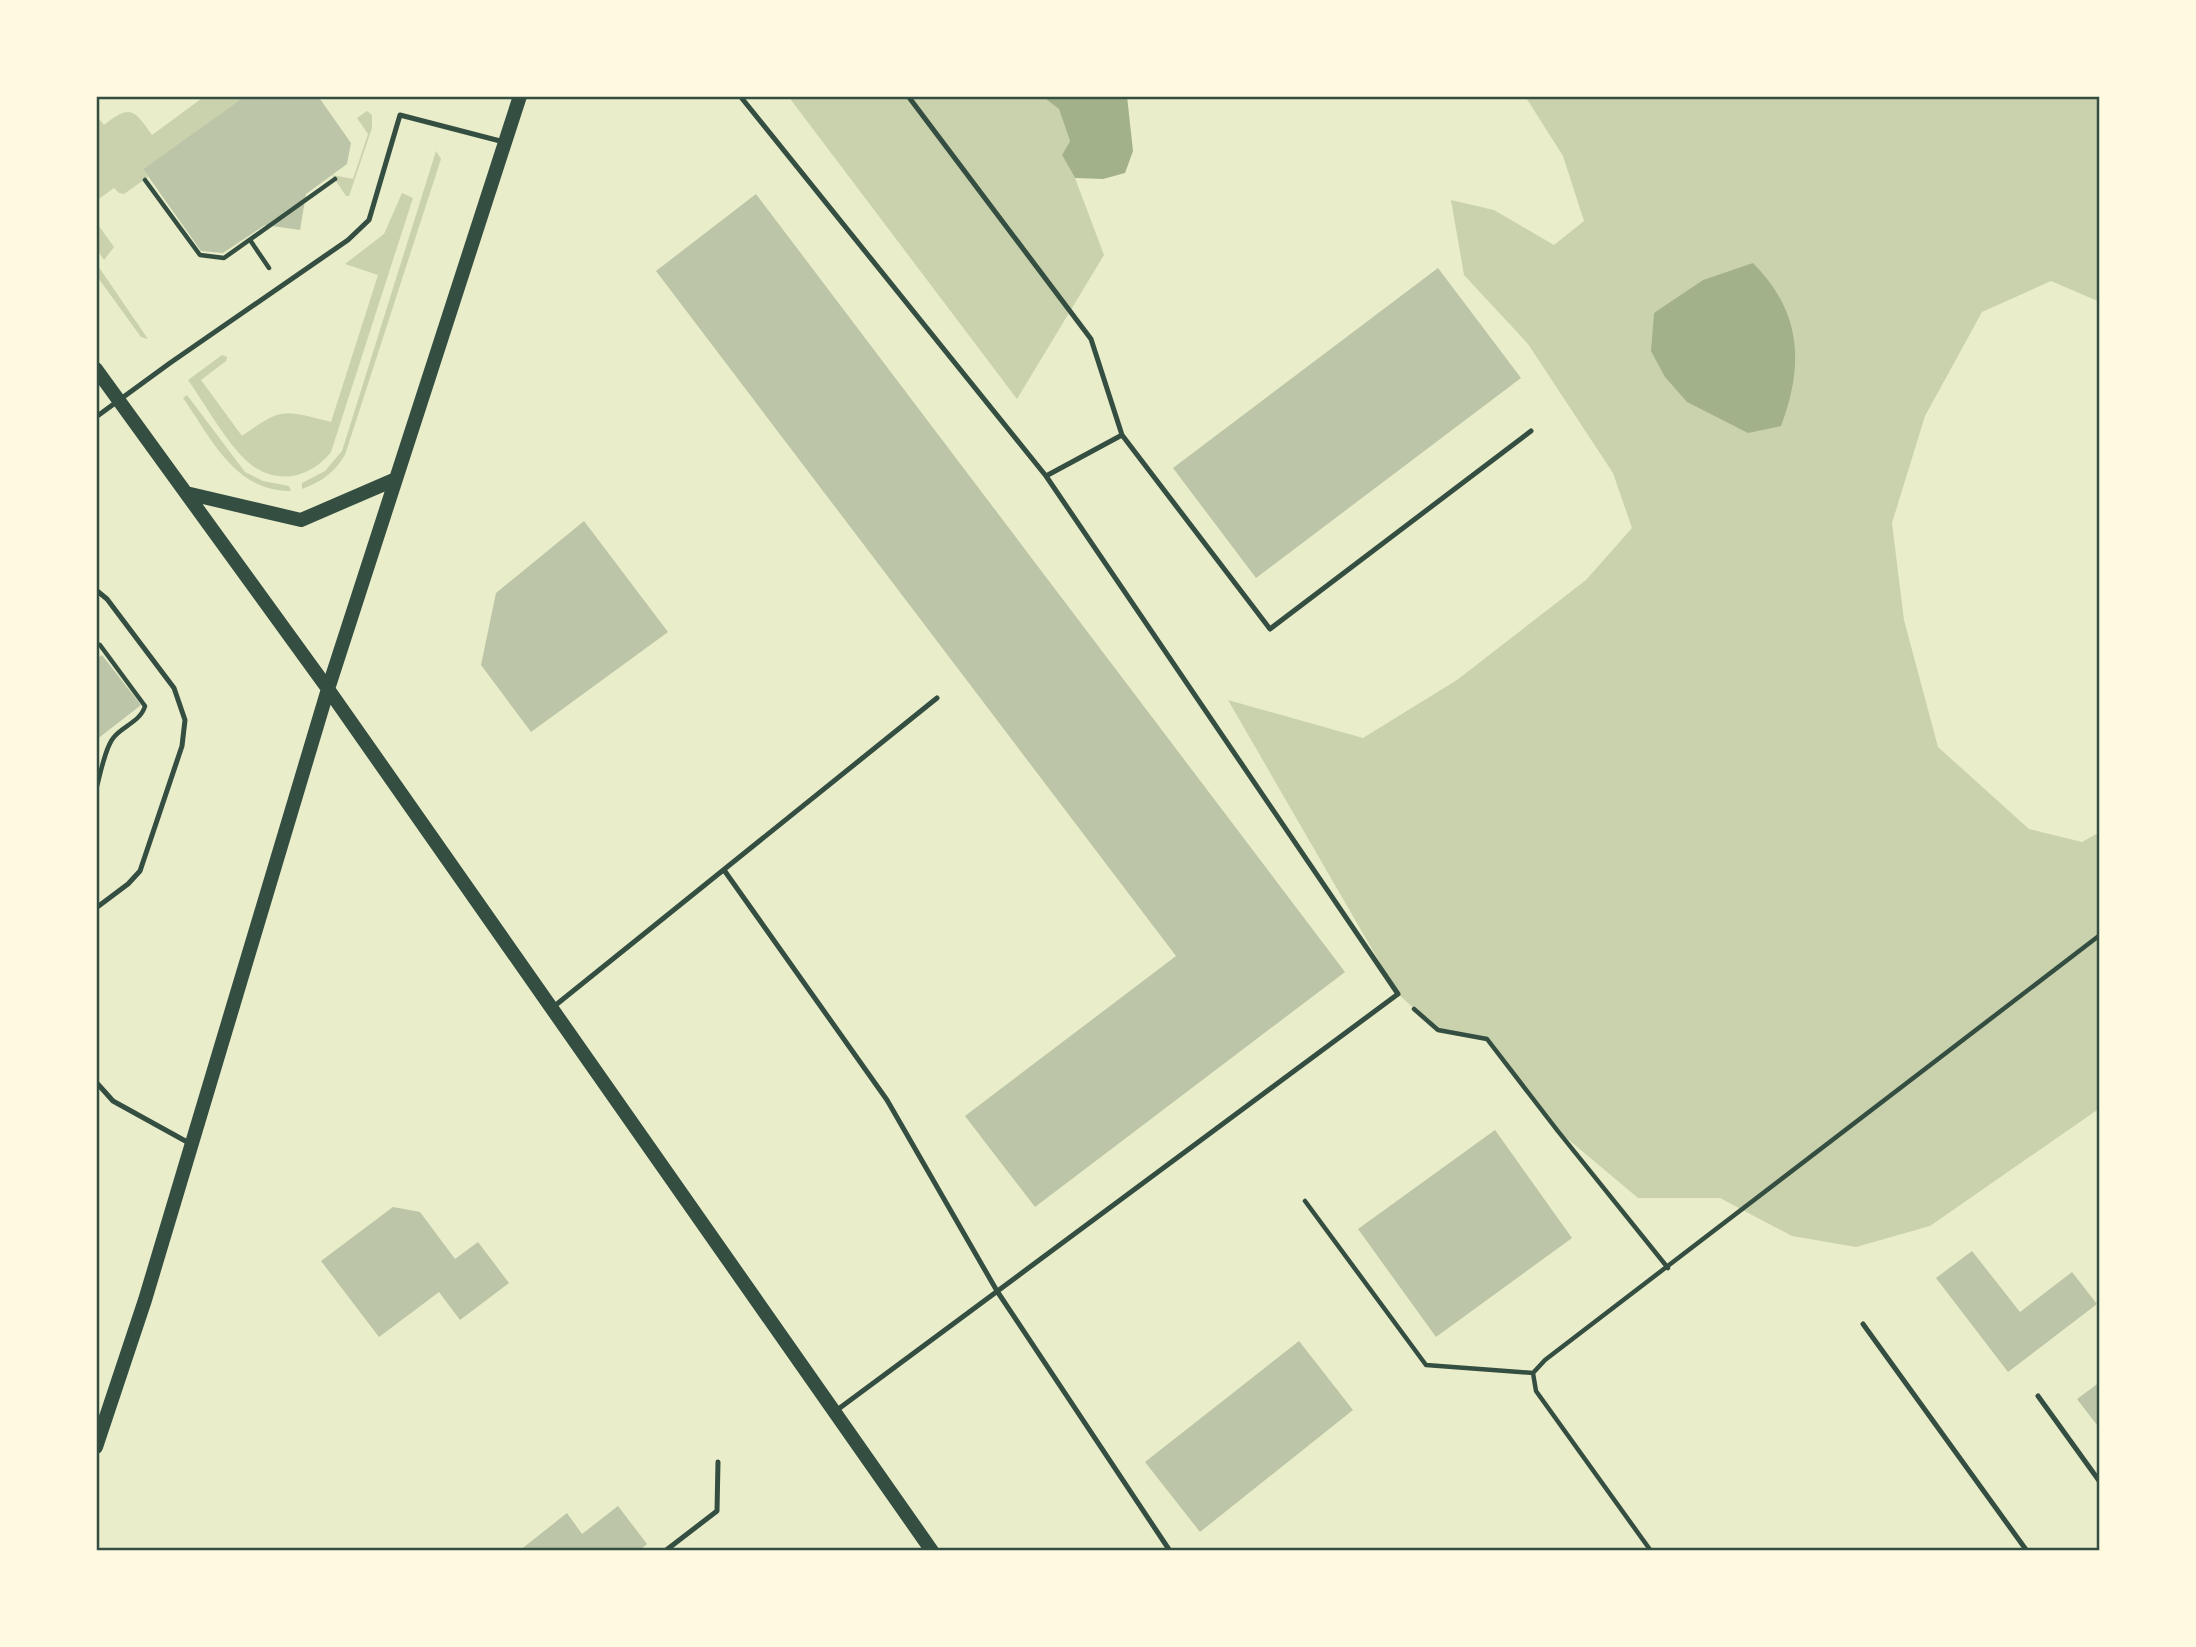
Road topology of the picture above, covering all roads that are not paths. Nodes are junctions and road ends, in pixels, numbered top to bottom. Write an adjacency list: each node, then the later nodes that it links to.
1 (520, 96): 4 (main road)
2 (740, 96): 10 (lane)
3 (908, 96): 9 (lane)
4 (505, 143): 6 (lane); 11 (main road)
5 (96, 369): 6 (main road)
6 (119, 400): 7 (lane); 12 (main road)
7 (96, 417)
8 (1531, 431): 9 (lane)
9 (1122, 435): 10 (lane)
10 (1046, 476): 21 (lane)
11 (396, 479): 12 (main road); 14 (main road)
12 (186, 493): 14 (main road)
13 (96, 590): 17 (lane)
14 (328, 689): 18 (main road); 20 (main road)
15 (937, 698): 16 (lane)
16 (724, 870): 18 (lane); 21 (lane)
17 (96, 908)
18 (552, 1008): 24 (main road)
19 (96, 1082): 20 (lane)
20 (192, 1144): 25 (main road)
21 (997, 1292): 24 (lane); 30 (lane)
22 (1863, 1324): 31 (lane)
23 (2038, 1396): 27 (lane)
24 (834, 1412): 29 (main road)
25 (96, 1447)
26 (718, 1462): 28 (lane)
27 (2100, 1482)
28 (665, 1551)
29 (932, 1551)
30 (1170, 1551)
31 (2026, 1551)

